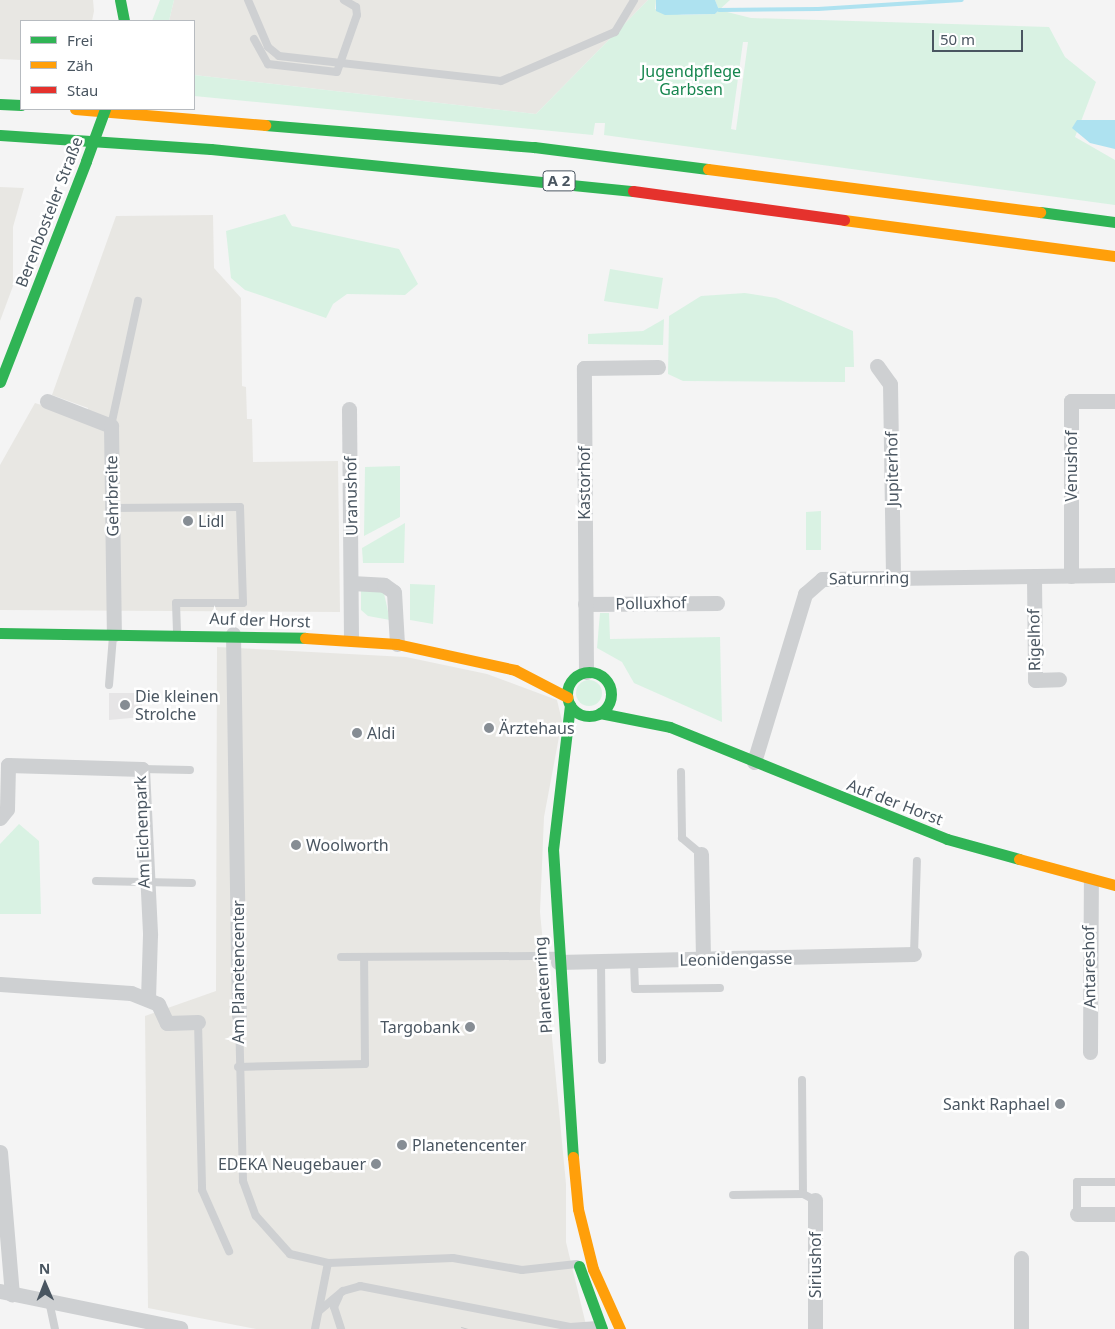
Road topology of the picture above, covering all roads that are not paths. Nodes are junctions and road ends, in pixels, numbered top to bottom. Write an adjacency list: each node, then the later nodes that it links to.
1 (120, 0): 6 (main road)
2 (132, 0): 7 (main road)
3 (248, 0): 9 (lane)
4 (344, 0): 9 (lane)
5 (634, 0): 9 (lane)
6 (124, 20)
7 (134, 20)
8 (254, 39): 9 (lane)
9 (340, 63)
10 (0, 104): 11 (main road)
11 (20, 105)
12 (87, 110): 15 (main road, A 2)
13 (105, 110): 20 (main road, Berenbosteler Straße, bridge)
14 (0, 135): 16 (main road, A 2)
15 (1115, 222)
16 (1115, 256)
17 (138, 301): 24 (lane)
18 (877, 366): 28 (street, Jupiterhof)
19 (658, 367): 32 (street, Kastorhof)
20 (0, 382)
21 (47, 400): 24 (street)
22 (1115, 401): 27 (street, Venushof)
23 (349, 409): 30 (street, Uranushof)
24 (111, 426): 25 (street, Gehrbreite)
25 (112, 508): 34 (street, Gehrbreite); 35 (lane)
26 (1115, 575): 27 (street, Saturnring)
27 (1071, 576): 29 (street, Saturnring)
28 (893, 577): 29 (street, Saturnring); 50 (street, Saturnring)
29 (1034, 577): 41 (street, Rigelhof)
30 (351, 583): 37 (street, Uranushof); 38 (street)
31 (717, 603): 32 (street, Polluxhof)
32 (585, 604): 40 (street, Kastorhof)
33 (0, 633): 34 (main road, Auf der Horst)
34 (114, 634): 35 (main road, Auf der Horst); 42 (lane)
35 (177, 634): 36 (main road, Auf der Horst)
36 (233, 634): 37 (main road, Auf der Horst); 73 (street, Am Planetencenter)
37 (351, 639): 38 (main road, Auf der Horst)
38 (396, 644): 39 (main road, Auf der Horst)
39 (515, 670): 40 (main road, Auf der Horst); 45 (main road, Auf der Horst)
40 (582, 673): 43 (main road); 45 (main road, Planetenring)
41 (1059, 679)
42 (109, 685)
43 (610, 691): 44 (main road); 47 (main road, Planetenring)
44 (622, 699)
45 (568, 701): 47 (main road, Auf der Horst); 49 (main road, Planetenring)
46 (637, 707): 48 (main road, Auf der Horst)
47 (596, 714): 48 (main road, Auf der Horst); 49 (main road, Planetenring)
48 (670, 727): 50 (main road, Auf der Horst)
49 (564, 758): 66 (main road, Planetenring)
50 (754, 762): 59 (main road, Auf der Horst)
51 (4, 765): 52 (street, Am Eichenpark); 55 (street, Am Eichenpark)
52 (142, 769): 53 (lane); 60 (street, Am Eichenpark)
53 (190, 770)
54 (681, 772): 56 (lane)
55 (0, 818)
56 (701, 854): 67 (street)
57 (917, 861): 63 (lane)
58 (96, 881): 60 (lane)
59 (1091, 881): 62 (main road, Auf der Horst); 75 (street, Antareshof)
60 (144, 882): 61 (lane); 72 (street, Am Eichenpark)
61 (192, 883)
62 (1115, 885)
63 (914, 954): 67 (street, Leonidengasse)
64 (341, 957): 65 (lane)
65 (364, 957): 66 (lane); 77 (lane)
66 (557, 959): 69 (street, Leonidengasse); 83 (main road, Planetenring)
67 (702, 960): 68 (street, Leonidengasse)
68 (634, 961): 69 (street, Leonidengasse); 71 (lane)
69 (601, 962): 76 (lane)
70 (0, 984): 72 (street)
71 (720, 988)
72 (148, 997): 74 (street)
73 (239, 1016): 77 (lane, Am Planetencenter)
74 (198, 1022): 86 (lane)
75 (1090, 1052)
76 (602, 1060)
77 (238, 1067): 88 (lane, Am Planetencenter)
78 (802, 1080): 82 (lane)
79 (0, 1152): 91 (street)
80 (1115, 1182): 84 (lane)
81 (733, 1195): 82 (lane)
82 (809, 1197): 102 (street, Siriushof)
83 (578, 1210): 89 (main road, Planetenring); 93 (main road, Planetenring)
84 (1077, 1214): 85 (street)
85 (1115, 1214)
86 (229, 1251)
87 (1021, 1258): 103 (street)
88 (328, 1263): 89 (lane, Am Planetencenter); 94 (lane)
89 (578, 1264): 96 (main road, Planetenring)
90 (343, 1291): 94 (lane); 95 (lane); 100 (lane)
91 (6, 1292): 92 (street)
92 (49, 1301): 97 (street); 98 (lane)
93 (607, 1306): 96 (lane); 101 (main road, Planetenring)
94 (319, 1311): 99 (lane)
95 (558, 1327): 96 (lane)
96 (600, 1327)
97 (180, 1328)
98 (55, 1329)
99 (315, 1329)
100 (341, 1329)
101 (620, 1329)
102 (815, 1329)
103 (1021, 1329)

